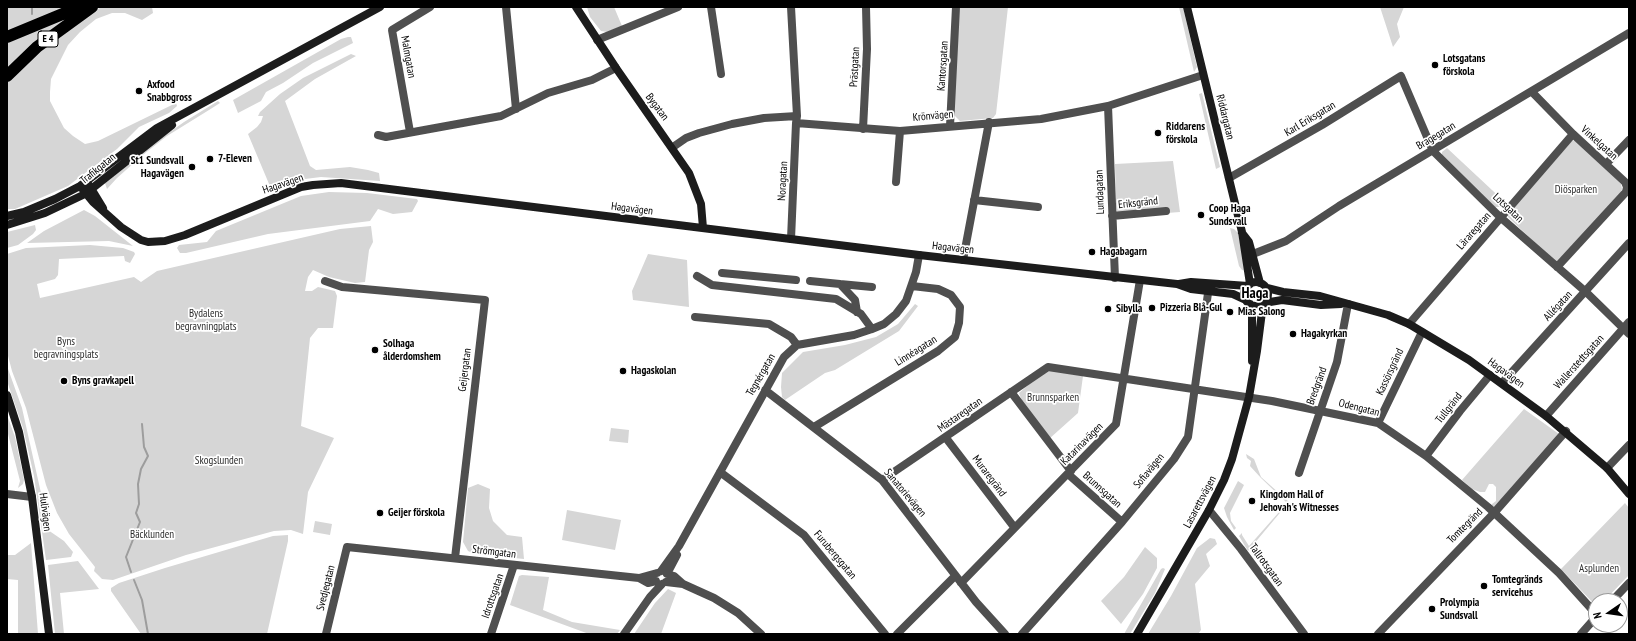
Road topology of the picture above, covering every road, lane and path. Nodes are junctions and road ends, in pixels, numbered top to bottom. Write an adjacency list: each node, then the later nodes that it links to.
1 (84, 7): 14 (highway, E 4)
2 (92, 7): 19 (highway, E 4)
3 (380, 7): 24 (street, Trafikgatan)
4 (430, 7): 30 (street, Malmgatan)
5 (506, 7): 23 (street)
6 (576, 7): 15 (street, Bygatan)
7 (711, 7): 17 (street)
8 (790, 7): 25 (street, Noragatan)
9 (866, 7): 28 (street, Prästgatan)
10 (956, 7): 27 (street, Kantorsgatan)
11 (1187, 7): 18 (street, Riddargatan)
12 (675, 8): 15 (street)
13 (1629, 33): 21 (street, Bragegatan)
14 (7, 38)
15 (597, 40): 16 (street, Bygatan)
16 (616, 68): 23 (street); 34 (street, Bygatan)
17 (721, 74)
18 (1203, 75): 22 (street, Krönvägen); 37 (street, Riddargatan)
19 (7, 76)
20 (1401, 76): 35 (street, Lotsgatan); 37 (street, Karl Eriksgatan)
21 (1532, 92): 31 (street, Vinkelgatan); 35 (street, Bragegatan)
22 (1108, 106): 26 (street, Krönvägen); 45 (street, Lundagatan)
23 (516, 109): 30 (street)
24 (191, 111): 39 (street, Trafikgatan); 40 (street, Trafikgatan)
25 (796, 120): 28 (street, Krönvägen); 34 (street, Krönvägen); 50 (street, Noragatan)
26 (989, 122): 27 (street, Krönvägen); 41 (street)
27 (950, 126): 29 (street, Krönvägen)
28 (863, 129): 29 (street, Krönvägen)
29 (900, 131): 38 (street)
30 (410, 132): 32 (street)
31 (1573, 134): 36 (street, Vinkelgatan); 46 (street, Läraregatan)
32 (378, 136)
33 (1629, 140): 36 (street)
34 (673, 147): 48 (street, Bygatan)
35 (1432, 151): 46 (street, Lotsgatan); 52 (street, Bragegatan)
36 (1606, 164): 55 (street, Vinkelgatan)
37 (1229, 178): 49 (street, Riddargatan)
38 (896, 182)
39 (83, 184): 40 (street, Hagavägen); 44 (street, Trafikgatan)
40 (88, 191): 47 (street, Trafikgatan); 48 (street, Hagavägen)
41 (974, 200): 42 (street); 54 (street)
42 (1038, 207)
43 (1166, 211): 45 (street, Eriksgränd)
44 (7, 216)
45 (1112, 216): 58 (street, Lundagatan)
46 (1500, 217): 55 (street, Lotsgatan); 75 (street, Läraregatan)
47 (7, 225)
48 (703, 228): 50 (street, Hagavägen)
49 (1242, 232): 52 (street, Riddargatan); 64 (street, Riddargatan)
50 (791, 239): 53 (street, Hagavägen)
51 (1629, 243): 69 (street, Allégatan)
52 (1253, 254): 66 (street, Riddargatan)
53 (919, 255): 54 (street, Hagavägen); 65 (street)
54 (963, 260): 58 (street, Hagavägen)
55 (1557, 267): 69 (street, Lotsgatan)
56 (722, 273): 59 (street)
57 (697, 276): 73 (street)
58 (1115, 278): 60 (street, Hagavägen)
59 (796, 280)
60 (1140, 280): 68 (street, Hagavägen); 83 (street, Katarinavägen)
61 (325, 281): 111 (street, Geijergatan)
62 (810, 281): 63 (street)
63 (840, 284): 67 (street); 73 (street)
64 (1249, 285): 66 (street); 68 (street, Hagavägen); 70 (street)
65 (912, 286): 77 (street); 93 (street, Linnéagatan)
66 (1263, 286): 71 (street); 72 (street, Hagavägen)
67 (872, 287)
68 (1209, 287): 70 (street, Hagavägen); 85 (street, Sofiavägen)
69 (1586, 292): 76 (street, Lotsgatan); 84 (street, Allégatan)
70 (1248, 302): 71 (street); 81 (street, Lasarettsvägen)
71 (1264, 303): 72 (street, Hagavägen); 81 (street, Lasarettsvägen)
72 (1348, 304): 75 (street, Hagavägen); 90 (street, Bredgränd)
73 (857, 312): 77 (street)
74 (695, 317): 79 (street)
75 (1409, 324): 78 (street, Hagavägen)
76 (1627, 328): 91 (street, Wallerstedtsgatan)
77 (872, 329): 79 (street)
78 (1422, 332): 82 (street, Hagavägen); 92 (street, Kassörsgränd)
79 (797, 345): 86 (street, Tegnérgatan)
80 (1048, 367): 83 (street, Odengatan); 87 (street, Mästaregatan)
81 (1253, 368): 89 (street, Lasarettsvägen)
82 (1490, 375): 84 (street, Hagavägen); 97 (street, Tullgränd)
83 (1125, 379): 85 (street, Odengatan); 100 (street, Katarinavägen)
84 (1502, 384): 91 (street, Hagavägen)
85 (1195, 389): 89 (street, Odengatan); 108 (street, Sofiavägen)
86 (765, 390): 93 (street, Sanatorievägen); 99 (street, Tegnérgatan)
87 (1011, 392): 95 (street, Mästaregatan); 100 (street, Brunnsgatan)
88 (7, 395): 105 (street, Hulivägen)
89 (1249, 397): 90 (street, Odengatan); 106 (street, Lasarettsvägen)
90 (1320, 410): 92 (street, Odengatan); 101 (street, Bredgränd)
91 (1546, 416): 94 (street, Hagavägen)
92 (1378, 423): 97 (street, Odengatan)
93 (814, 427): 102 (street, Sanatorievägen)
94 (1566, 432): 98 (street, Hagavägen); 107 (street, Tomtegränd)
95 (946, 438): 102 (street, Mästaregatan); 109 (street, Muraregränd)
96 (1629, 445): 98 (street)
97 (1426, 456): 107 (street, Odengatan)
98 (1607, 468): 104 (street, Hagavägen)
99 (720, 472): 114 (street, Tegnérgatan); 125 (street, Furubergsgatan)
100 (1069, 473): 108 (street, Brunnsgatan); 109 (street, Katarinavägen)
101 (1299, 473)
102 (882, 480): 113 (street, Sanatorievägen)
103 (7, 494): 105 (street)
104 (1629, 494)
105 (32, 497): 120 (street, Hulivägen)
106 (1209, 510): 129 (street, Lasarettsvägen); 130 (street, Tallrotsgatan)
107 (1494, 513): 118 (street, Odengatan); 131 (street, Tomtegränd)
108 (1122, 522): 128 (street, Sofiavägen)
109 (1014, 527): 115 (street, Katarinavägen)
110 (347, 547): 111 (street, Strömgatan); 121 (street, Svedjegatan)
111 (455, 558): 112 (street, Strömgatan)
112 (514, 565): 114 (street, Strömgatan); 122 (street, Idrottsgatan)
113 (956, 576): 115 (street, Sanatorievägen); 126 (street)
114 (661, 578): 123 (street, Tegnérgatan); 124 (street, Strömgatan)
115 (961, 582): 127 (street, Sanatorievägen)
116 (1629, 583): 117 (street)
117 (1620, 593)
118 (1588, 605)
119 (1588, 626): 132 (street)
120 (49, 634)
121 (328, 634)
122 (491, 634)
123 (624, 634)
124 (762, 634)
125 (885, 634)
126 (897, 634)
127 (1005, 634)
128 (1022, 634)
129 (1137, 634)
130 (1304, 634)
131 (1378, 634)
132 (1581, 634)

